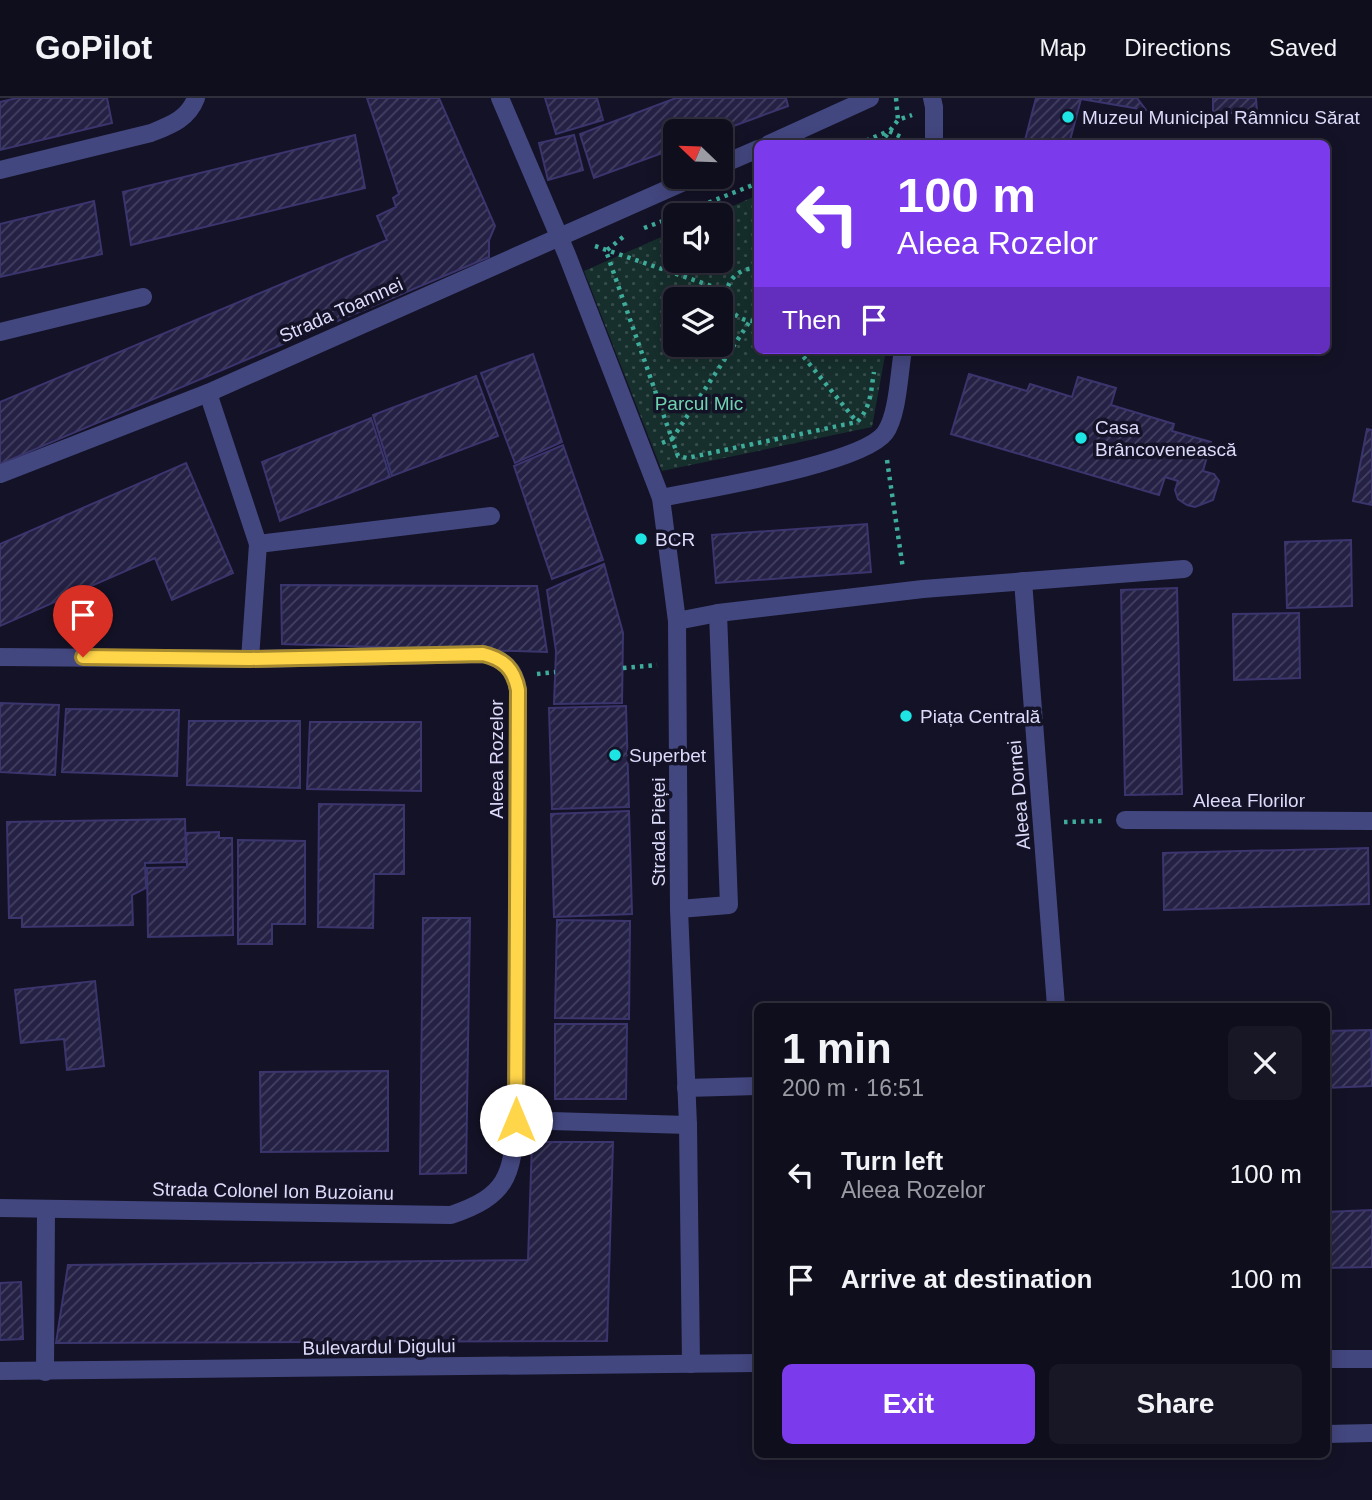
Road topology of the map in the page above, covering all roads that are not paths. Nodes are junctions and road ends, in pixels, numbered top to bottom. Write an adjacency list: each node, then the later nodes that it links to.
1 (196, 98): 9 (street)
2 (500, 98): 11 (street, Strada Pieței)
3 (870, 98): 5 (street)
4 (933, 102): 6 (street)
5 (778, 140)
6 (934, 140)
7 (754, 151): 8 (street)
8 (733, 160)
9 (0, 170)
10 (668, 189): 11 (street, Strada Toamnei)
11 (559, 237): 15 (street, Strada Toamnei); 17 (street, Strada Pieței)
12 (143, 297): 13 (street)
13 (0, 332)
14 (902, 354): 17 (street)
15 (208, 393): 16 (street, Strada Toamnei); 19 (street)
16 (0, 474)
17 (661, 498): 23 (street, Strada Pieței)
18 (491, 516): 19 (street)
19 (258, 544): 25 (street)
20 (1184, 569): 21 (street)
21 (1023, 581): 22 (street); 29 (street, Aleea Dornei)
22 (718, 613): 23 (street); 28 (street)
23 (677, 621): 28 (street, Strada Pieței)
24 (0, 657): 25 (street, Aleea Rozelor)
25 (250, 659): 32 (street, Aleea Rozelor)
26 (1125, 820): 27 (street, Aleea Florilor)
27 (1372, 821)
28 (679, 909): 31 (street, Strada Pieței)
29 (1056, 1003)
30 (754, 1086): 31 (street)
31 (686, 1088): 33 (street, Strada Pieței)
32 (516, 1120): 33 (street); 34 (street, Aleea Rozelor)
33 (688, 1125): 40 (street, Strada Pieței)
34 (494, 1194): 36 (street, Strada Colonel Ion Buzoianu)
35 (0, 1208): 36 (street, Strada Colonel Ion Buzoianu)
36 (46, 1209): 42 (street)
37 (1330, 1359): 38 (street)
38 (1372, 1359)
39 (754, 1363): 40 (street, Bulevardul Digului)
40 (691, 1364): 42 (street, Bulevardul Digului)
41 (0, 1371): 42 (street, Bulevardul Digului)
42 (45, 1372)
43 (1372, 1433): 44 (street)
44 (1330, 1434)

